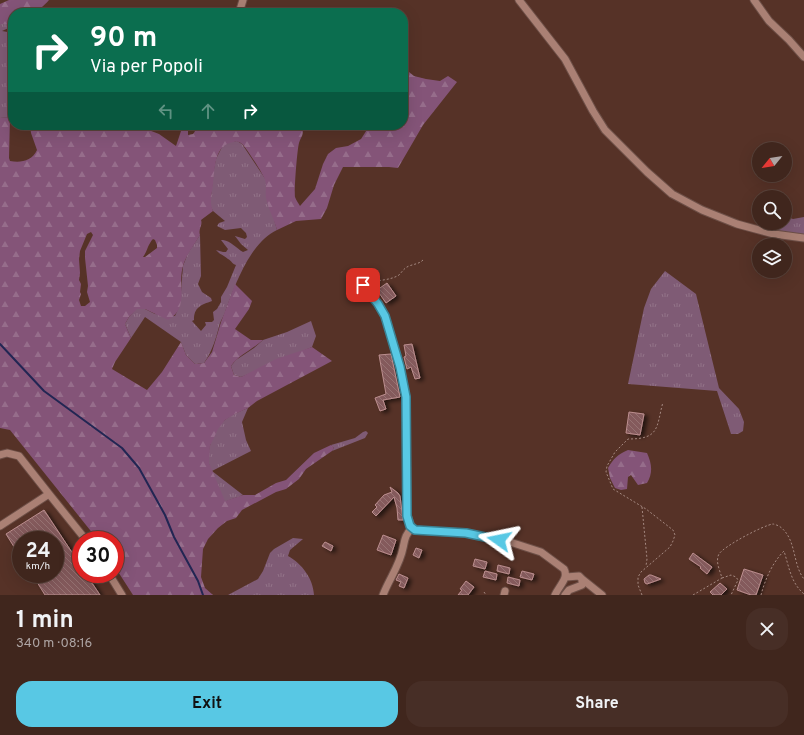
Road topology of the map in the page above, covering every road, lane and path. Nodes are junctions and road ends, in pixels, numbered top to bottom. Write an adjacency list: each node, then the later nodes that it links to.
1 (519, 0): 4 (street)
2 (754, 0): 3 (street)
3 (804, 57)
4 (804, 238)
5 (423, 260): 6 (path)
6 (363, 285): 12 (street)
7 (663, 402): 10 (path)
8 (0, 455): 9 (street)
9 (49, 494): 11 (street); 13 (street)
10 (642, 507): 14 (path); 14 (path)
11 (0, 526)
12 (412, 528): 15 (street); 23 (street)
13 (79, 531)
14 (646, 567): 28 (path)
15 (566, 577): 17 (street); 25 (street)
16 (722, 578): 18 (path); 29 (path); 30 (path)
17 (582, 579): 26 (street); 27 (street)
18 (804, 579)
19 (115, 583): 22 (street)
20 (484, 592): 24 (path)
21 (804, 594): 31 (path)
22 (122, 595)
23 (383, 595)
24 (486, 595)
25 (555, 595)
26 (565, 595)
27 (602, 595)
28 (642, 595)
29 (693, 595)
30 (731, 595)
31 (761, 595)

